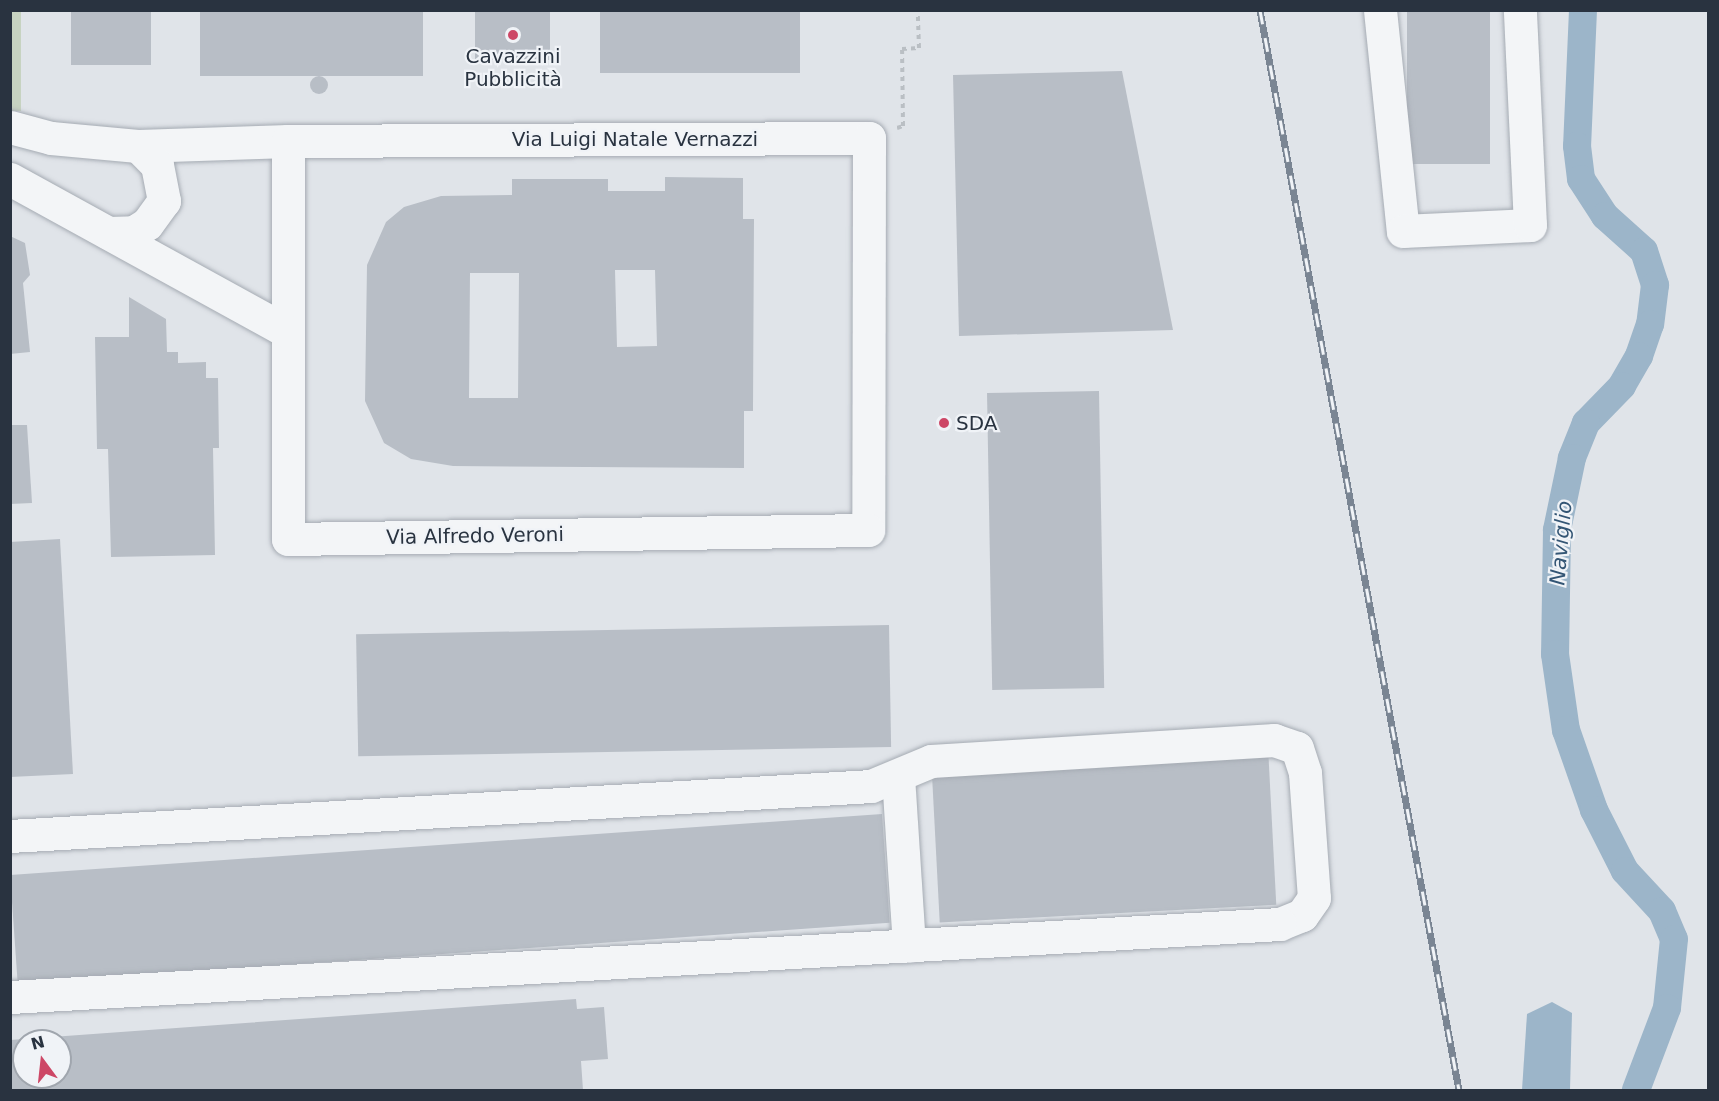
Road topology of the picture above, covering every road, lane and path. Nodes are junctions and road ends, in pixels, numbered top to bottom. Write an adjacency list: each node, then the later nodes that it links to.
1 (918, 10): 5 (path)
2 (1380, 10): 3 (street)
3 (1520, 10)
4 (10, 127): 7 (street, Via Luigi Natale Vernazzi)
5 (869, 138): 6 (street, Via Luigi Natale Vernazzi); 10 (street, Via Alfredo Veroni)
6 (288, 141): 7 (street, Via Luigi Natale Vernazzi); 10 (street, Via Alfredo Veroni)
7 (138, 146): 9 (street)
8 (10, 179): 9 (street)
9 (109, 233): 10 (street)
10 (288, 332)
11 (898, 776): 12 (street); 13 (street); 13 (street)
12 (10, 837)
13 (909, 946): 14 (street)
14 (10, 997)

